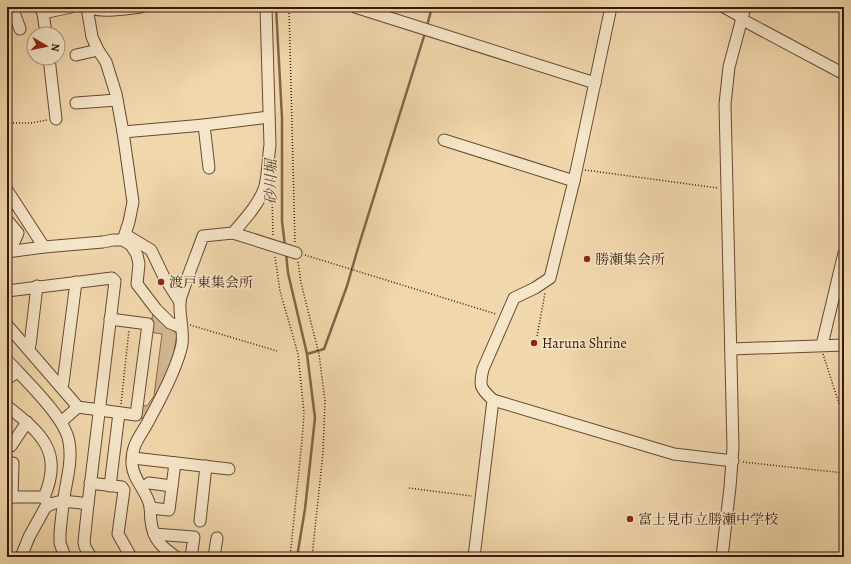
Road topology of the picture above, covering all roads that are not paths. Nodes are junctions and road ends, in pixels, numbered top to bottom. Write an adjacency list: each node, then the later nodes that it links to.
1 (12, 7): 12 (street)
2 (71, 7): 9 (street)
3 (86, 7): 4 (street); 13 (street)
4 (141, 7)
5 (266, 7): 20 (street)
6 (356, 7): 17 (street)
7 (611, 7): 17 (street)
8 (724, 7): 10 (street)
9 (41, 10): 11 (street)
10 (742, 14): 16 (street); 45 (street)
11 (44, 26)
12 (20, 29)
13 (98, 50): 14 (street); 18 (street)
14 (76, 55)
15 (50, 66): 21 (street)
16 (844, 74)
17 (595, 83): 26 (street)
18 (117, 100): 19 (street); 23 (street)
19 (76, 104)
20 (269, 117): 22 (street); 29 (street)
21 (56, 119)
22 (204, 125): 23 (street); 25 (street)
23 (122, 132): 30 (street)
24 (444, 140): 26 (street)
25 (209, 168)
26 (574, 181): 50 (street)
27 (7, 190): 31 (street)
28 (7, 220): 32 (street)
29 (234, 233): 33 (street); 38 (street)
30 (124, 237): 31 (street); 38 (street); 40 (street)
31 (44, 247): 32 (street)
32 (8, 252)
33 (296, 252)
34 (844, 253): 42 (street)
35 (76, 282): 36 (street); 39 (street); 49 (street)
36 (38, 286): 37 (street); 44 (street)
37 (7, 291)
38 (180, 302): 40 (street)
39 (110, 319): 53 (street); 54 (street)
40 (181, 324): 58 (street)
41 (7, 325): 44 (street)
42 (822, 345): 43 (street); 45 (street)
43 (844, 345)
44 (27, 348): 49 (street)
45 (731, 349): 59 (street)
46 (7, 360): 47 (street)
47 (17, 372): 48 (street); 56 (street)
48 (7, 379)
49 (60, 386): 52 (street)
50 (492, 400): 59 (street); 83 (street)
51 (7, 406): 55 (street)
52 (78, 407): 53 (street); 56 (street)
53 (98, 410): 54 (street); 65 (street)
54 (120, 413): 66 (street)
55 (27, 422): 57 (street); 69 (street)
56 (61, 422): 70 (street)
57 (7, 446)
58 (133, 458): 61 (street); 72 (street)
59 (733, 461): 84 (street)
60 (13, 463): 68 (street)
61 (175, 463): 62 (street); 67 (street)
62 (206, 466): 63 (street); 73 (street)
63 (229, 469)
64 (149, 482): 67 (street)
65 (90, 483): 66 (street); 71 (street)
66 (110, 486): 79 (street)
67 (172, 486): 72 (street)
68 (10, 497): 69 (street)
69 (46, 501): 70 (street); 76 (street)
70 (63, 502): 71 (street); 77 (street)
71 (88, 504): 78 (street)
72 (150, 508): 74 (street)
73 (200, 521)
74 (154, 534): 80 (street); 81 (street)
75 (217, 538): 82 (street)
76 (21, 557)
77 (65, 557)
78 (91, 557)
79 (130, 557)
80 (176, 557)
81 (191, 557)
82 (214, 557)
83 (474, 557)
84 (722, 557)

